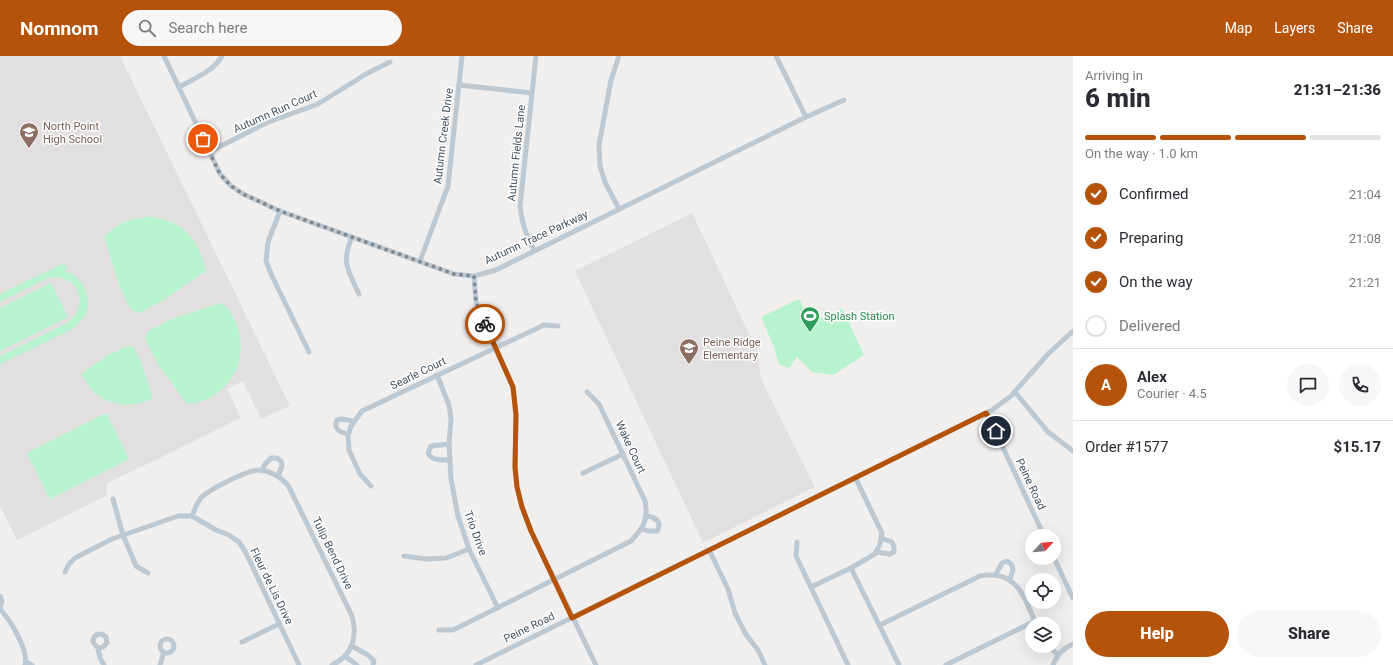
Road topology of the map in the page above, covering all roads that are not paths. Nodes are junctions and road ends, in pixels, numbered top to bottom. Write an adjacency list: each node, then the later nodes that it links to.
1 (164, 56): 9 (street, Autumn Trace Parkway)
2 (222, 56): 9 (street)
3 (462, 56): 8 (street, Autumn Creek Drive)
4 (536, 56): 10 (street, Autumn Fields Lane)
5 (619, 56): 14 (street)
6 (776, 56): 12 (street)
7 (390, 62): 13 (street, Autumn Run Court)
8 (459, 86): 10 (street); 18 (street, Autumn Creek Drive)
9 (179, 87): 13 (street, Autumn Trace Parkway)
10 (532, 93): 17 (street, Autumn Fields Lane)
11 (844, 100): 12 (street, Autumn Trace Parkway)
12 (806, 117): 14 (street, Autumn Trace Parkway)
13 (209, 152): 15 (street, Autumn Trace Parkway)
14 (619, 209): 17 (street, Autumn Trace Parkway)
15 (280, 211): 16 (street, Autumn Trace Parkway); 24 (street)
16 (352, 237): 18 (street, Autumn Trace Parkway); 20 (street)
17 (534, 250): 19 (street, Autumn Trace Parkway)
18 (420, 261): 19 (street, Autumn Trace Parkway)
19 (474, 276): 23 (street)
20 (359, 294)
21 (558, 326): 23 (street, Searle Court)
22 (1073, 331): 27 (street)
23 (495, 346): 25 (street, Searle Court); 57 (street)
24 (309, 352)
25 (437, 375): 29 (street, Searle Court); 31 (street, Trio Drive)
26 (587, 392): 33 (street, Wake Court)
27 (1015, 392): 28 (street); 32 (street)
28 (986, 413): 38 (street, Peine Road); 44 (street, Peine Road)
29 (353, 421): 30 (street, Searle Court); 30 (street)
30 (348, 434): 39 (street, Searle Court)
31 (449, 444): 34 (street, Trio Drive); 34 (street)
32 (1073, 451)
33 (623, 454): 36 (street); 42 (street, Wake Court)
34 (450, 460): 48 (street, Trio Drive)
35 (262, 471): 37 (street); 37 (street); 41 (street)
36 (583, 473)
37 (278, 476): 72 (street, Tulip Bend Drive)
38 (855, 477): 46 (street); 49 (street, Peine Road)
39 (371, 486)
40 (113, 499): 45 (street)
41 (192, 516): 45 (street); 66 (street, Fleur de Lis Drive)
42 (646, 516): 43 (street, Wake Court); 43 (street)
43 (642, 529): 57 (street, Wake Court)
44 (1041, 529)
45 (123, 535): 54 (street); 55 (street)
46 (881, 538): 50 (street); 50 (street)
47 (797, 542): 59 (street)
48 (469, 549): 51 (street); 63 (street, Trio Drive)
49 (709, 550): 65 (street, Peine Road); 87 (street)
50 (876, 552): 53 (street)
51 (404, 556)
52 (1057, 565): 61 (street)
53 (851, 568): 59 (street); 67 (street)
54 (65, 572)
55 (148, 573)
56 (996, 574): 58 (street); 58 (street); 67 (street)
57 (554, 579): 63 (street, Wake Court); 65 (street)
58 (1010, 579): 64 (street)
59 (811, 587): 88 (street)
60 (0, 596): 62 (street)
61 (1073, 598)
62 (0, 608): 77 (street)
63 (498, 608): 69 (street, Wake Court)
64 (1034, 617)
65 (572, 618): 85 (street, Peine Road); 86 (street)
66 (279, 624): 70 (street); 81 (street, Fleur de Lis Drive)
67 (880, 626): 89 (street)
68 (1025, 627): 90 (street)
69 (439, 630)
70 (242, 642)
71 (1073, 644): 75 (street)
72 (352, 646): 76 (street, Tulip Bend Drive); 84 (street)
73 (98, 648): 79 (street)
74 (164, 652): 80 (street)
75 (1057, 654): 91 (street)
76 (345, 656): 82 (street, Tulip Bend Drive); 83 (street)
77 (25, 664): 78 (street)
78 (32, 665)
79 (104, 665)
80 (160, 665)
81 (299, 665)
82 (332, 665)
83 (357, 665)
84 (373, 665)
85 (476, 665)
86 (596, 665)
87 (765, 665)
88 (848, 665)
89 (900, 665)
90 (946, 665)
91 (1053, 665)

